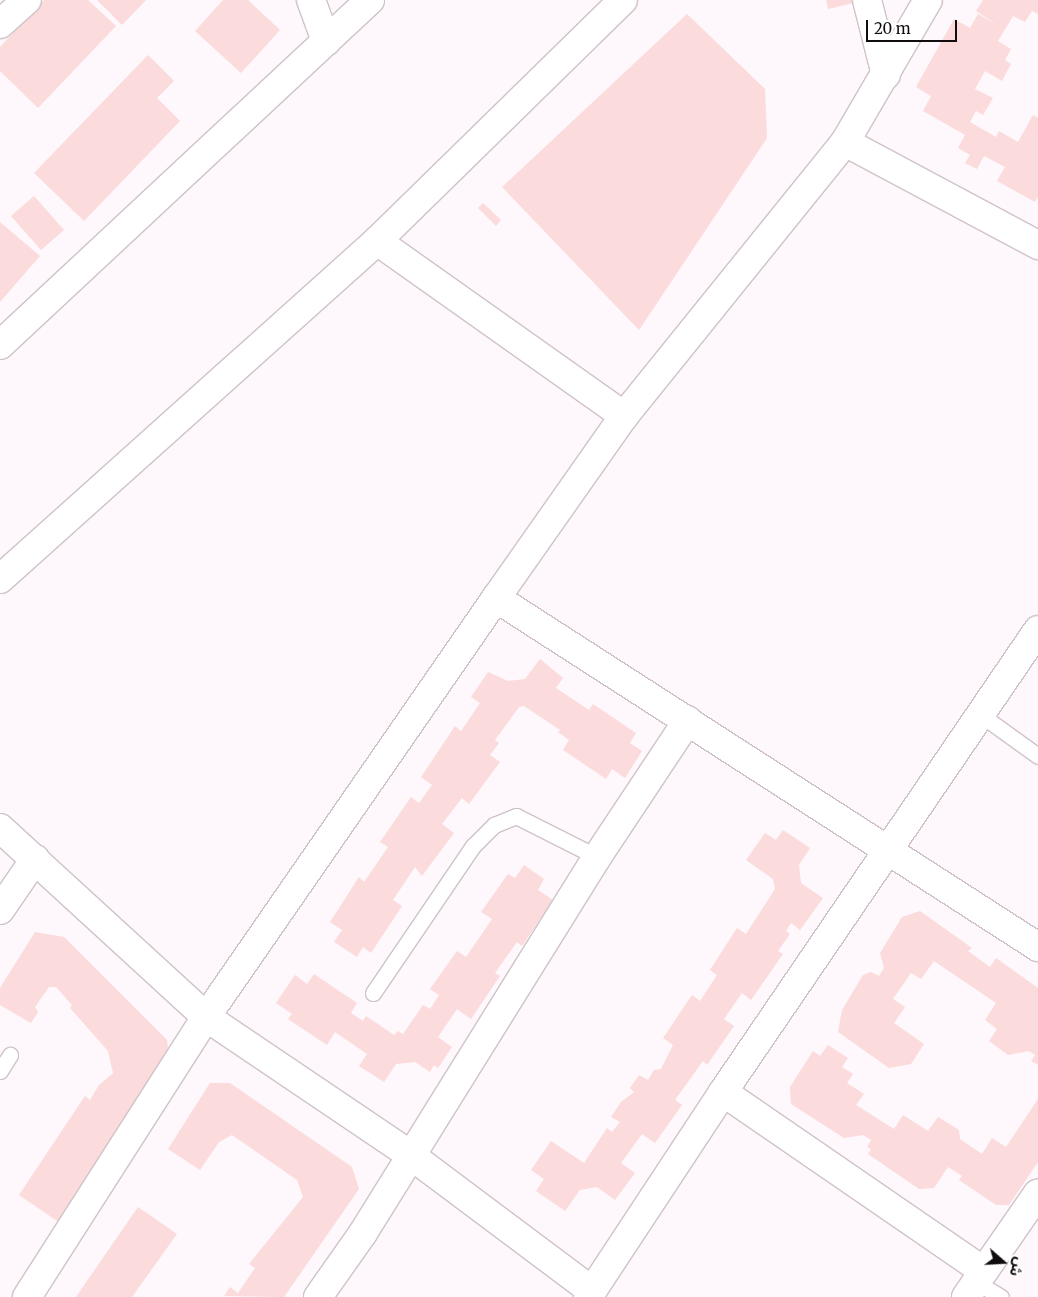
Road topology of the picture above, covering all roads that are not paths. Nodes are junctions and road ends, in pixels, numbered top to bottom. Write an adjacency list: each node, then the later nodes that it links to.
1 (27, 0): 7 (street)
2 (310, 0): 8 (street)
3 (370, 0): 8 (street)
4 (624, 0): 11 (street)
5 (867, 0): 9 (street)
6 (928, 0): 9 (street)
7 (0, 24)
8 (326, 41): 13 (street)
9 (886, 75): 10 (street)
10 (845, 142): 12 (street); 14 (street)
11 (377, 241): 14 (street); 15 (street)
12 (1038, 245)
13 (0, 345)
14 (624, 416): 16 (street)
15 (0, 579)
16 (496, 598): 19 (street); 28 (street)
17 (1038, 630): 18 (street)
18 (981, 716): 20 (lane); 22 (street)
19 (688, 720): 22 (street); 23 (street)
20 (1038, 756)
21 (0, 828): 24 (street)
22 (891, 850): 26 (street); 31 (street)
23 (597, 857): 27 (lane); 32 (street)
24 (35, 859): 25 (street); 28 (street)
25 (0, 910)
26 (1038, 947)
27 (373, 993)
28 (206, 1017): 32 (street); 36 (street)
29 (10, 1056): 30 (lane)
30 (0, 1070)
31 (723, 1092): 34 (street); 35 (street)
32 (409, 1154): 35 (street); 37 (street)
33 (1038, 1193): 34 (street)
34 (975, 1283): 38 (lane)
35 (590, 1294)
36 (27, 1297)
37 (318, 1297)
38 (1001, 1297)

